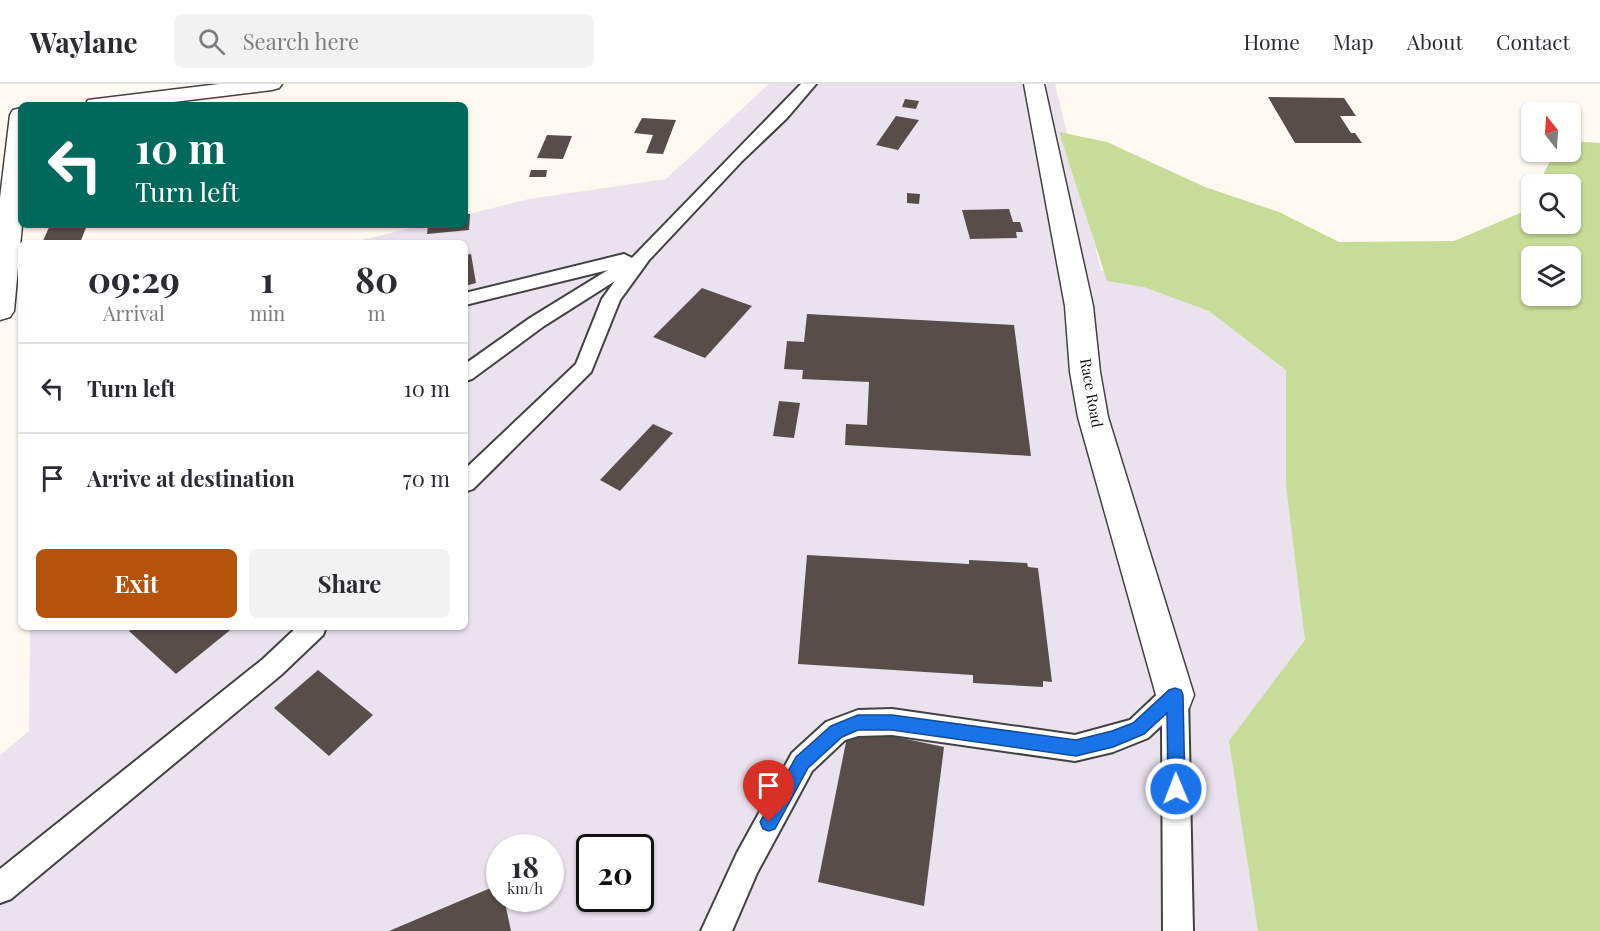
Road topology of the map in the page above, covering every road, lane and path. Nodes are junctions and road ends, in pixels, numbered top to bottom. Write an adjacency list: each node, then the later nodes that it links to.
1 (272, 84): 4 (street)
2 (809, 84): 8 (lane)
3 (1034, 84): 14 (street, Race Road)
4 (121, 102)
5 (18, 115): 6 (street)
6 (0, 118)
7 (18, 143): 10 (street)
8 (643, 256): 9 (lane); 11 (lane); 12 (lane)
9 (468, 298)
10 (0, 311)
11 (468, 372)
12 (468, 480)
13 (311, 630): 15 (lane)
14 (1175, 695): 16 (lane); 17 (lane)
15 (0, 888)
16 (716, 931)
17 (1178, 931)

